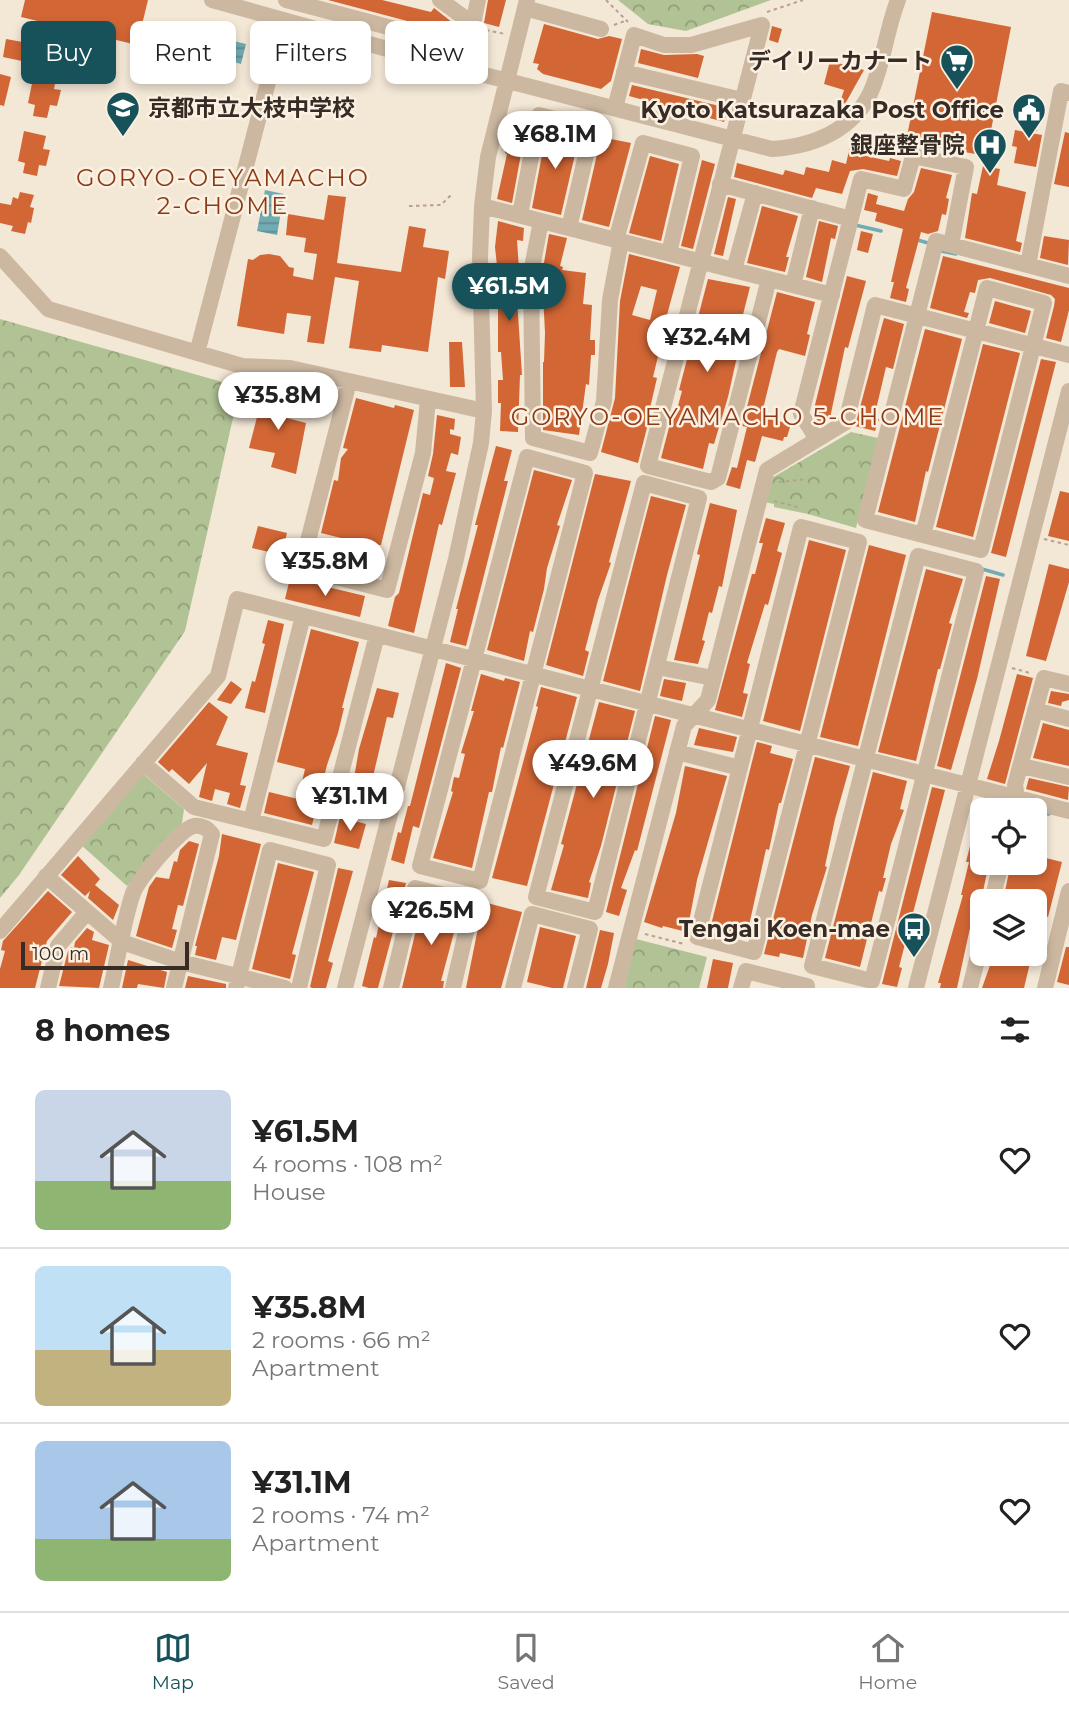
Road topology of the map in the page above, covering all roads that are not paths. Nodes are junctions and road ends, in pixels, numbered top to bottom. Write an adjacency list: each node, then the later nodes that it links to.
1 (212, 0): 7 (street)
2 (286, 0): 8 (street)
3 (440, 0): 4 (street)
4 (478, 0)
5 (898, 0): 17 (street)
6 (526, 4): 9 (street); 12 (street)
7 (284, 21)
8 (385, 26)
9 (601, 29)
10 (624, 72): 15 (street); 15 (street); 16 (street)
11 (488, 76): 12 (street)
12 (506, 81): 16 (street); 20 (street)
13 (267, 84): 40 (street)
14 (1069, 93): 31 (street)
15 (742, 100): 17 (street)
16 (615, 108): 17 (street)
17 (732, 138): 18 (street)
18 (720, 184): 19 (street); 30 (street)
19 (755, 193): 21 (street); 32 (street)
20 (482, 206): 22 (street); 45 (street)
21 (812, 208): 23 (street); 35 (street)
22 (520, 215): 24 (street); 25 (street)
23 (851, 219): 27 (street); 36 (street)
24 (541, 221): 25 (street); 26 (street)
25 (569, 228): 26 (street)
26 (618, 240): 28 (street); 28 (street)
27 (951, 245): 31 (street); 37 (street)
28 (668, 253): 30 (street)
29 (0, 256): 40 (street)
30 (701, 261): 32 (street); 34 (street)
31 (1028, 265): 33 (street)
32 (734, 270): 34 (street)
33 (1069, 276)
34 (769, 279): 35 (street)
35 (793, 285): 36 (street)
36 (832, 295): 46 (street)
37 (917, 316): 38 (street); 46 (street); 47 (street)
38 (975, 331): 39 (street); 39 (street); 47 (street)
39 (1033, 346): 41 (street); 47 (street)
40 (197, 353): 42 (street)
41 (1069, 355)
42 (349, 382): 44 (street); 44 (street)
43 (1069, 391): 70 (street)
44 (428, 399): 45 (street)
45 (484, 411): 50 (street)
46 (817, 439): 54 (street)
47 (923, 535)
48 (303, 616): 49 (street); 65 (street); 75 (street)
49 (377, 635): 50 (street); 75 (street)
50 (433, 649): 51 (street); 89 (street)
51 (474, 659): 53 (street); 53 (street); 53 (street)
52 (657, 667): 54 (street); 56 (street); 57 (street)
53 (533, 674): 56 (street)
54 (713, 678): 59 (street)
55 (1069, 684): 58 (street)
56 (590, 689): 57 (street); 57 (street)
57 (647, 703): 59 (street)
58 (1035, 710): 60 (street); 66 (street)
59 (693, 715): 61 (street); 63 (street)
60 (1069, 719)
61 (749, 729): 62 (street); 62 (street); 67 (street)
62 (807, 744): 64 (street); 67 (street)
63 (677, 752): 67 (street); 94 (street)
64 (866, 759): 68 (street); 68 (street); 68 (street)
65 (143, 763): 75 (street); 76 (street)
66 (1022, 766): 69 (street); 72 (street)
67 (740, 768)
68 (924, 774): 70 (street)
69 (1069, 777)
70 (968, 785): 71 (street); 97 (street)
71 (1001, 798)
72 (1016, 798)
73 (1047, 808): 74 (street)
74 (1069, 811)
75 (251, 821)
76 (46, 876): 78 (street); 79 (street)
77 (1069, 891): 99 (street)
78 (87, 912): 80 (street); 84 (street)
79 (0, 931)
80 (122, 942): 81 (street); 81 (street); 85 (street)
81 (181, 962): 83 (street); 86 (street)
82 (976, 966): 98 (street)
83 (237, 982): 87 (street); 88 (street)
84 (48, 988)
85 (111, 988)
86 (174, 988)
87 (285, 988)
88 (299, 988)
89 (345, 988)
90 (391, 988): 91 (street)
91 (453, 988)
92 (513, 988): 93 (street)
93 (575, 988)
94 (616, 988)
95 (741, 988): 96 (street)
96 (807, 988)
97 (916, 988)
98 (970, 988)
99 (1045, 988)

